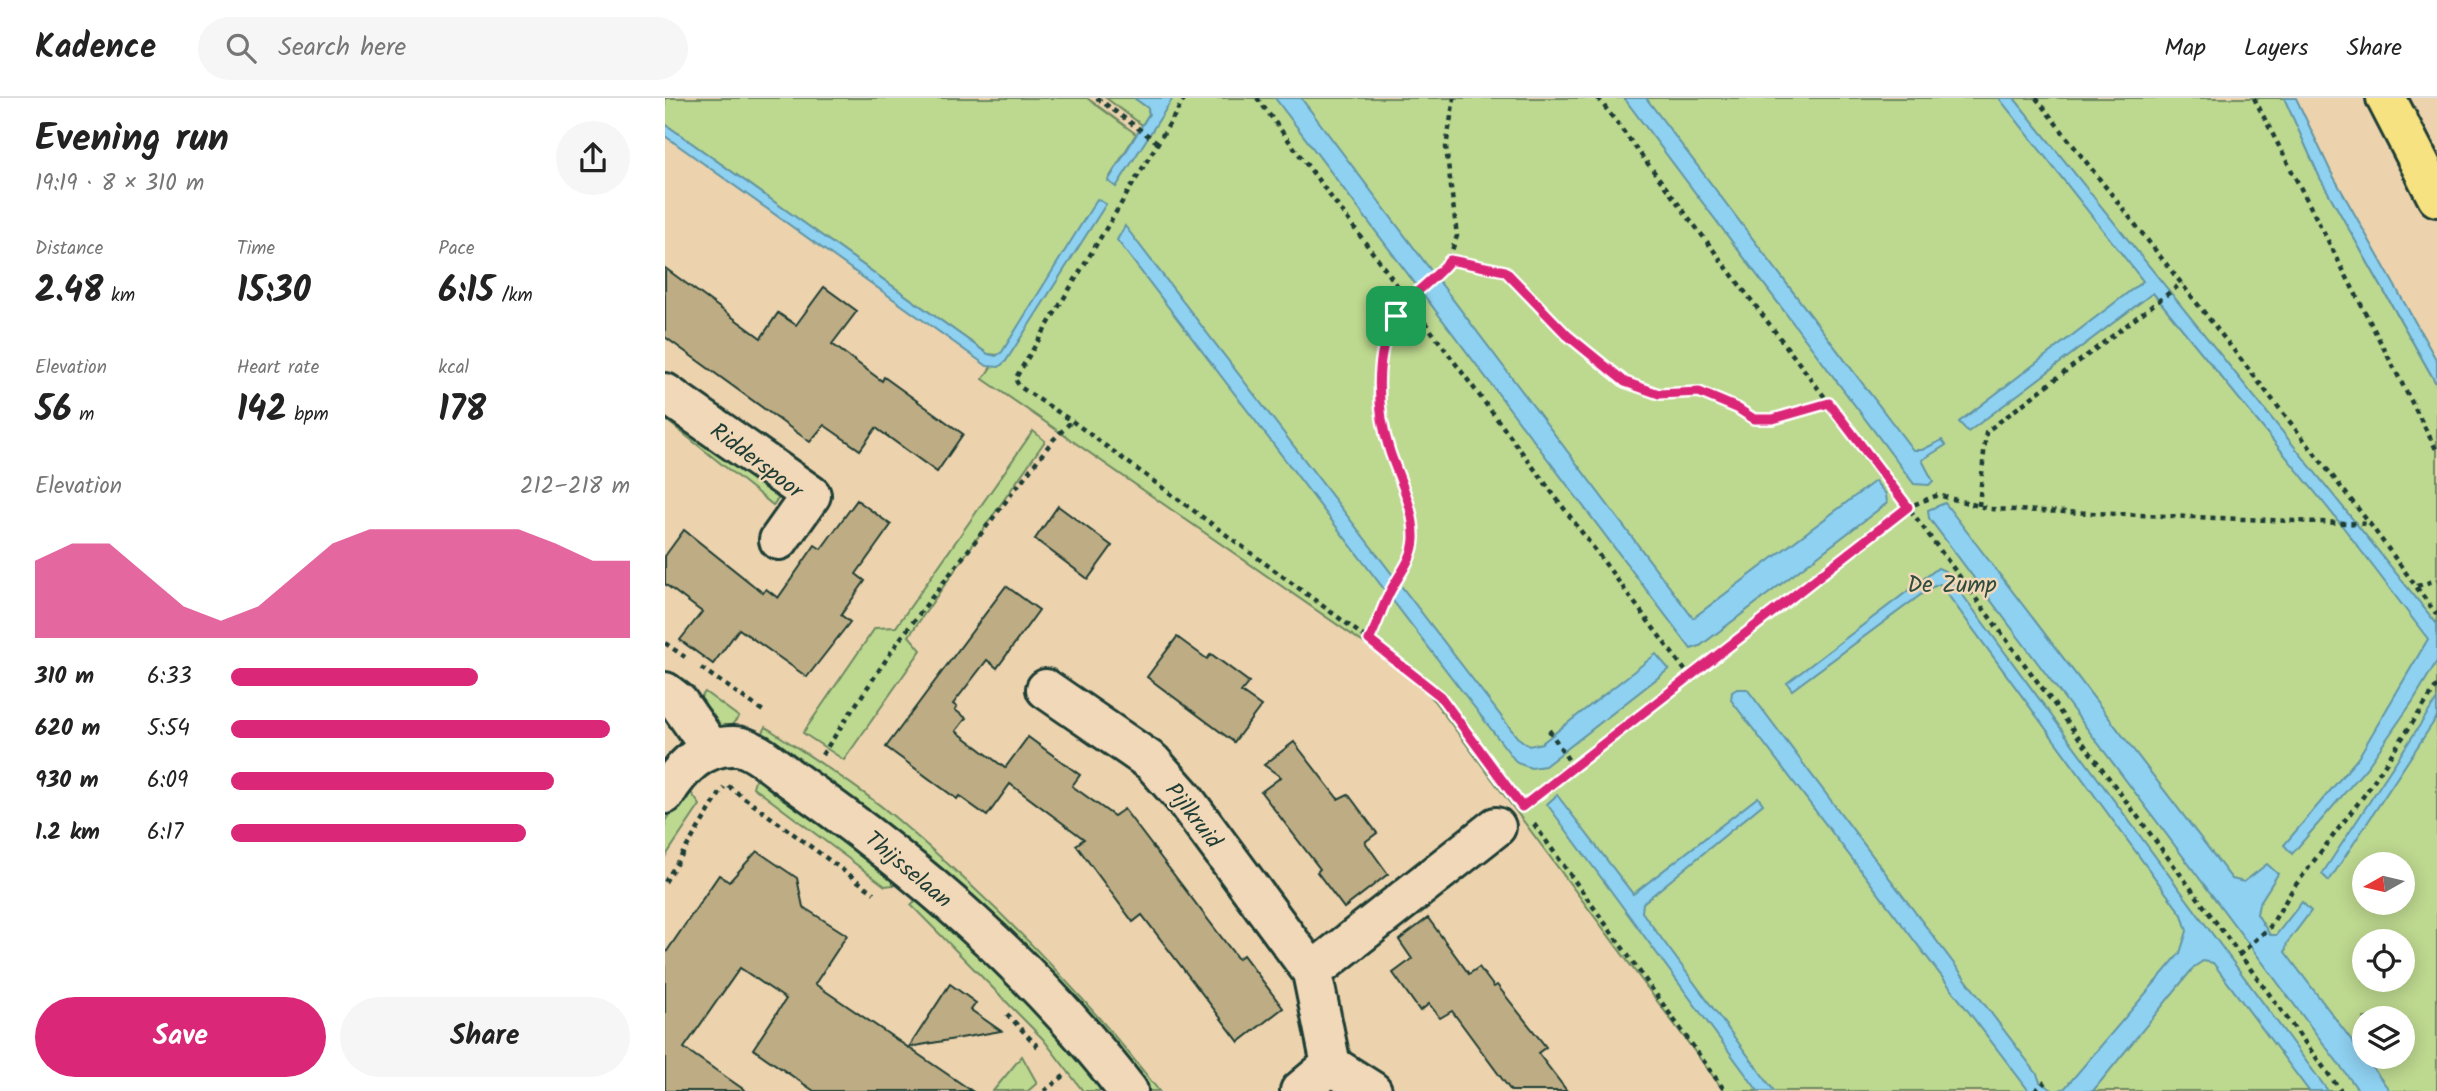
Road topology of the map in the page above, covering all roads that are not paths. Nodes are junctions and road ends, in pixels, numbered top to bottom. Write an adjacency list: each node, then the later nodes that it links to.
1 (2386, 98): 2 (highway)
2 (2437, 197)
3 (665, 393): 4 (street, Ridderspoor)
4 (779, 540)
5 (1046, 689): 10 (street, Pijlkruid)
6 (665, 692): 7 (street, Thijsselaan)
7 (728, 748): 8 (street); 12 (street, Thijsselaan)
8 (665, 794)
9 (1513, 823): 10 (street)
10 (1312, 972): 11 (street, Pijlkruid)
11 (1331, 1065): 13 (street); 14 (street)
12 (1128, 1091)
13 (1300, 1091)
14 (1372, 1091)

